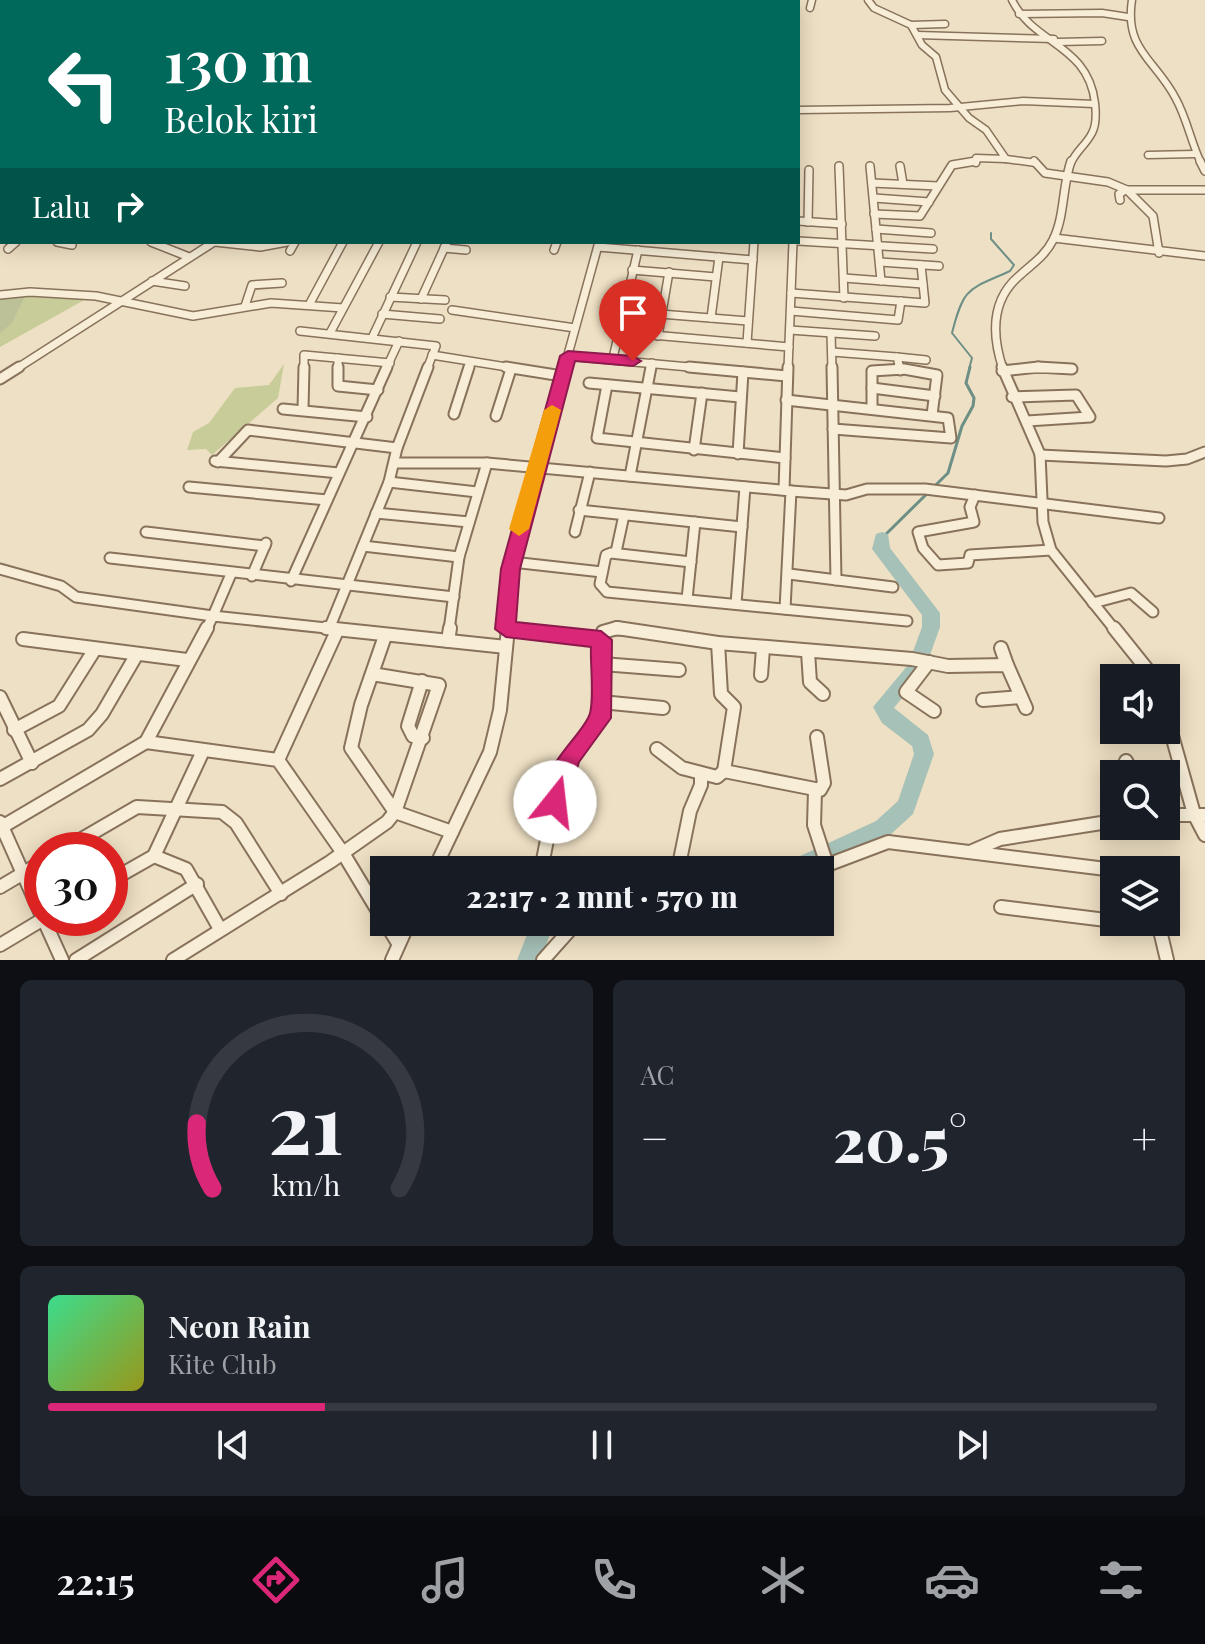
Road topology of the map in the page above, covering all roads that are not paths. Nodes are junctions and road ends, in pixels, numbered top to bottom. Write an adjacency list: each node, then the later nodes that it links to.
1 (812, 0): 5 (street)
2 (868, 0): 9 (street)
3 (1012, 0): 6 (street)
4 (1132, 0): 7 (street)
5 (810, 8)
6 (1019, 14): 7 (street); 11 (street)
7 (1122, 16): 16 (street)
8 (945, 24): 9 (street)
9 (911, 25): 10 (street)
10 (917, 35): 11 (street); 14 (street)
11 (1056, 40): 12 (street); 13 (street)
12 (1102, 41)
13 (1094, 104): 14 (street); 25 (street)
14 (959, 107): 15 (street); 19 (street)
15 (800, 110)
16 (1192, 154): 17 (street); 18 (street); 24 (street)
17 (1148, 155)
18 (1205, 156)
19 (1006, 159): 25 (street); 28 (street)
20 (839, 166): 39 (street)
21 (870, 166): 26 (street)
22 (900, 166): 27 (street)
23 (809, 170): 35 (street)
24 (1205, 171)
25 (1066, 178): 29 (street); 42 (street)
26 (872, 183): 27 (street); 31 (street)
27 (903, 184): 28 (street)
28 (938, 186): 33 (street)
29 (1127, 190): 30 (street); 32 (street); 64 (street)
30 (1205, 190)
31 (874, 198): 33 (street); 36 (street)
32 (1120, 200)
33 (929, 202): 36 (street)
34 (800, 203): 35 (street)
35 (809, 203): 38 (street)
36 (874, 214): 40 (street)
37 (800, 221): 38 (street)
38 (808, 222): 39 (street)
39 (842, 224): 55 (street)
40 (876, 229): 41 (street); 59 (street)
41 (931, 233)
42 (1054, 238): 64 (street); 126 (street)
43 (800, 241): 55 (street)
44 (14, 244): 60 (street)
45 (67, 244): 56 (street)
46 (156, 244): 66 (street)
47 (211, 244): 66 (street)
48 (232, 244): 58 (street)
49 (342, 244): 91 (street)
50 (378, 244): 93 (street)
51 (416, 244): 85 (street)
52 (598, 244): 63 (street); 101 (street)
53 (754, 244): 68 (street)
54 (796, 244): 83 (street)
55 (843, 244): 59 (street); 75 (street)
56 (72, 245)
57 (446, 245): 62 (street); 79 (street)
58 (289, 246)
59 (877, 246): 61 (street); 69 (street)
60 (8, 249)
61 (933, 249)
62 (466, 250)
63 (638, 250): 67 (street); 72 (street)
64 (1159, 253): 65 (street)
65 (1205, 256)
66 (189, 257): 76 (street)
67 (719, 257): 68 (street); 74 (street)
68 (753, 260): 100 (street)
69 (880, 262): 70 (street); 77 (street)
70 (921, 265): 71 (street); 81 (street)
71 (939, 266)
72 (632, 270): 73 (street); 104 (street)
73 (669, 272): 74 (street); 97 (street)
74 (716, 277): 98 (street)
75 (844, 278): 77 (street); 86 (street)
76 (152, 281): 82 (street); 89 (street)
77 (881, 281): 81 (street)
78 (282, 283): 92 (street)
79 (427, 283): 80 (street); 87 (street)
80 (438, 284)
81 (923, 284): 90 (street)
82 (179, 287)
83 (791, 293): 86 (street); 95 (street)
84 (0, 295): 89 (street)
85 (390, 297): 87 (street); 96 (street)
86 (844, 298): 90 (street)
87 (421, 299): 88 (street)
88 (445, 300)
89 (123, 301): 92 (street); 130 (street)
90 (901, 301): 95 (street)
91 (309, 305): 92 (street); 93 (street)
92 (245, 306)
93 (343, 308): 105 (street)
94 (452, 310): 101 (street)
95 (791, 311): 102 (street)
96 (382, 314): 99 (street); 109 (street)
97 (660, 314): 98 (street); 107 (street)
98 (711, 318): 100 (street)
99 (440, 319)
100 (748, 321): 111 (street)
101 (575, 328): 115 (street)
102 (790, 330): 106 (street); 112 (street)
103 (300, 331): 105 (street)
104 (618, 332): 107 (street); 118 (street)
105 (330, 333): 109 (street)
106 (831, 333): 108 (street); 113 (street)
107 (658, 336): 111 (street)
108 (875, 336)
109 (372, 338): 110 (street)
110 (399, 341): 114 (street); 121 (street)
111 (747, 343): 112 (street)
112 (789, 347): 129 (street)
113 (832, 352): 116 (street); 141 (street)
114 (432, 355): 120 (street); 153 (street)
115 (568, 356): 118 (street); 128 (street)
116 (897, 357): 119 (street); 125 (street)
117 (338, 358): 121 (street); 135 (street); 143 (street)
118 (613, 358): 122 (street)
119 (926, 360)
120 (471, 362): 123 (street); 145 (street)
121 (390, 363): 135 (street)
122 (652, 363): 127 (street); 134 (street)
123 (511, 369): 128 (street); 147 (street)
124 (1072, 369): 126 (street)
125 (900, 370): 133 (street); 137 (street)
126 (1002, 371): 139 (street)
127 (743, 372): 129 (street); 138 (street)
128 (562, 376): 161 (street)
129 (787, 376): 140 (street)
130 (0, 379)
131 (589, 383): 132 (street)
132 (607, 385): 134 (street); 151 (street)
133 (872, 388): 137 (street); 144 (street)
134 (647, 389): 136 (street); 151 (street)
135 (378, 390): 148 (street)
136 (702, 393): 138 (street); 154 (street)
137 (935, 396): 146 (street)
138 (740, 397): 156 (street)
139 (1012, 397): 149 (street); 149 (street)
140 (786, 400): 141 (street); 158 (street)
141 (831, 405): 144 (street); 150 (street)
142 (283, 409): 143 (street)
143 (303, 409): 148 (street)
144 (872, 409): 146 (street)
145 (454, 414)
146 (932, 415): 150 (street)
147 (496, 416)
148 (367, 417): 152 (street)
149 (1027, 421): 157 (street)
150 (833, 429): 170 (street)
151 (636, 442): 154 (street); 164 (street)
152 (355, 443): 153 (street); 163 (street); 163 (street)
153 (397, 448): 159 (street)
154 (694, 450): 156 (street)
155 (1205, 452): 157 (street)
156 (738, 454): 158 (street)
157 (1040, 455): 173 (street)
158 (785, 458): 168 (street)
159 (395, 463): 160 (street); 165 (street)
160 (487, 463): 161 (street); 169 (street)
161 (537, 467): 162 (street); 188 (street)
162 (590, 472): 164 (street); 174 (street)
163 (339, 473): 172 (street)
164 (630, 476): 167 (street)
165 (389, 482): 169 (street); 175 (street)
166 (189, 487): 172 (street)
167 (745, 487): 168 (street); 180 (street)
168 (788, 490): 170 (street); 193 (street)
169 (477, 492): 178 (street)
170 (835, 494): 171 (street); 195 (street)
171 (975, 495): 173 (street); 184 (street)
172 (327, 500): 196 (street)
173 (1039, 505): 177 (street); 184 (street)
174 (579, 510): 176 (street); 182 (street)
175 (376, 513): 178 (street); 183 (street)
176 (624, 515): 179 (street); 185 (street)
177 (1159, 518)
178 (469, 522): 186 (street)
179 (695, 522): 180 (street); 189 (street)
180 (742, 527): 202 (street)
181 (146, 532): 194 (street)
182 (575, 532)
183 (363, 546): 186 (street); 197 (street)
184 (1051, 550): 201 (street)
185 (616, 552): 189 (street); 191 (street)
186 (459, 557): 199 (street)
187 (110, 558): 192 (street)
188 (512, 562): 191 (street); 207 (street)
189 (691, 562): 200 (street)
190 (0, 569): 205 (street)
191 (602, 572): 200 (street)
192 (231, 574): 194 (street); 205 (street)
193 (789, 574): 195 (street); 203 (street)
194 (252, 576): 196 (street)
195 (836, 580): 198 (street)
196 (291, 581): 197 (street)
197 (345, 586): 199 (street); 208 (street)
198 (893, 587)
199 (454, 597): 212 (street)
200 (687, 599): 202 (street)
201 (1093, 603): 204 (street); 223 (street)
202 (736, 604): 203 (street)
203 (785, 609): 206 (street)
204 (1153, 612)
205 (213, 616): 208 (street); 220 (street)
206 (907, 621)
207 (506, 629): 211 (street); 214 (street)
208 (333, 630): 209 (street); 242 (street)
209 (385, 636): 212 (street); 226 (street)
210 (23, 639): 217 (street)
211 (601, 640): 213 (street); 222 (street)
212 (448, 641): 214 (street)
213 (718, 643): 215 (street); 244 (street)
214 (506, 647): 255 (street)
215 (763, 648): 218 (street); 227 (street)
216 (1001, 648): 224 (street)
217 (95, 649): 219 (street); 235 (street)
218 (808, 652): 221 (street); 229 (street)
219 (137, 654): 220 (street); 243 (street)
220 (187, 660): 238 (street)
221 (922, 660): 224 (street); 234 (street)
222 (602, 664): 225 (street); 232 (street)
223 (1143, 664)
224 (1007, 665): 231 (street)
225 (679, 670)
226 (372, 674): 228 (street); 249 (street)
227 (761, 675)
228 (422, 681): 237 (street); 237 (street)
229 (823, 694)
230 (0, 697): 235 (street)
231 (983, 700)
232 (601, 702): 233 (street); 261 (street)
233 (663, 708)
234 (934, 711)
235 (14, 730): 243 (street)
236 (817, 737): 247 (street)
237 (423, 738): 249 (street)
238 (146, 742): 241 (street); 253 (street)
239 (1176, 744): 250 (street)
240 (657, 749): 245 (street)
241 (203, 751): 242 (street); 248 (street)
242 (278, 760): 258 (street)
243 (32, 763): 246 (street)
244 (724, 771): 245 (street); 247 (street)
245 (701, 774): 262 (street)
246 (0, 779)
247 (815, 791): 263 (street)
248 (179, 807): 254 (street); 259 (street); 271 (street)
249 (395, 812): 255 (street); 258 (street)
250 (1200, 814): 251 (street); 256 (street)
251 (1180, 815)
252 (1100, 823): 257 (street)
253 (1, 825): 267 (street)
254 (94, 832)
255 (452, 832): 260 (street)
256 (1205, 835)
257 (970, 852): 264 (street); 265 (street)
258 (343, 853): 271 (street); 272 (street)
259 (154, 856): 266 (street); 269 (street)
260 (441, 856)
261 (544, 856)
262 (682, 856)
263 (821, 856)
264 (834, 859)
265 (1100, 868)
266 (128, 871)
267 (22, 873): 268 (street); 270 (street)
268 (24, 877)
269 (197, 884): 275 (street); 285 (street)
270 (0, 887)
271 (281, 894): 275 (street)
272 (370, 898)
273 (1001, 907): 274 (street)
274 (1100, 919)
275 (220, 929): 286 (street)
276 (24, 930): 283 (street)
277 (51, 936): 284 (street)
278 (394, 936): 282 (street)
279 (402, 936): 282 (street)
280 (564, 936): 288 (street)
281 (1161, 936): 289 (street)
282 (398, 943): 287 (street)
283 (0, 945)
284 (62, 960)
285 (76, 960)
286 (173, 960)
287 (392, 960)
288 (543, 960)
289 (1167, 960)

